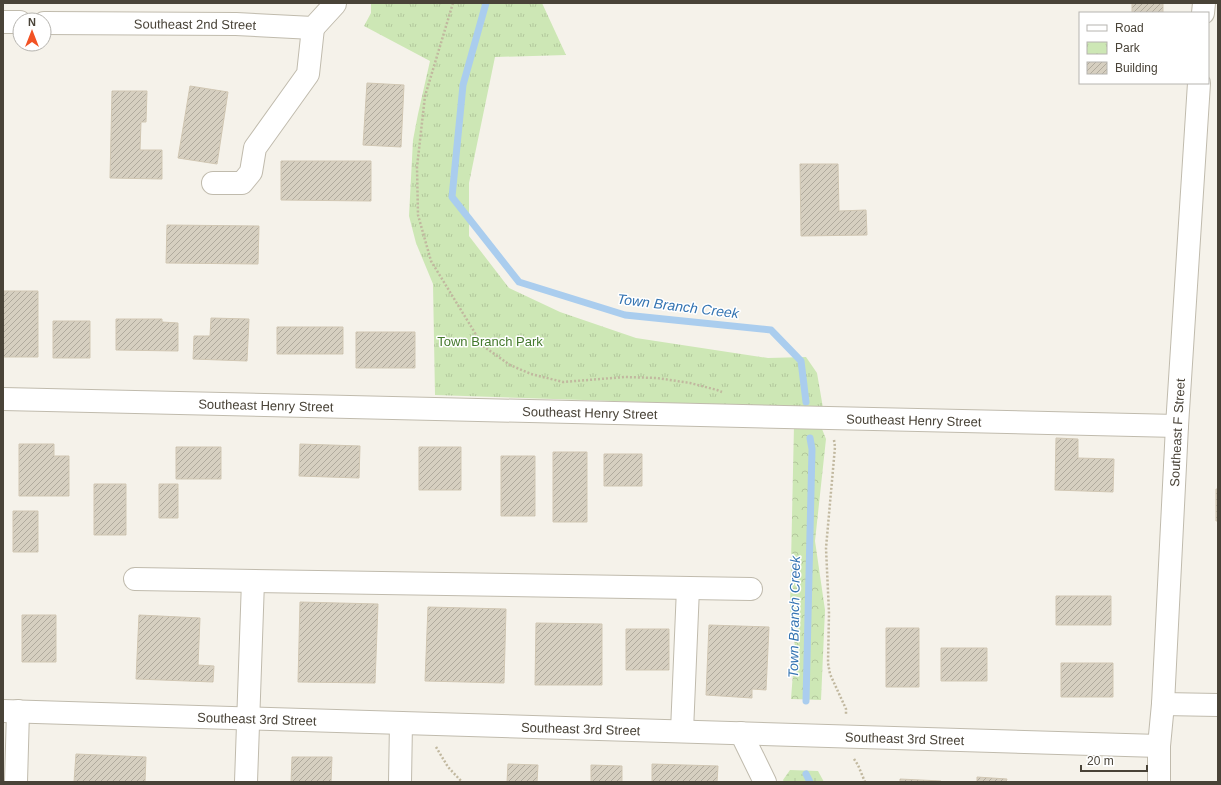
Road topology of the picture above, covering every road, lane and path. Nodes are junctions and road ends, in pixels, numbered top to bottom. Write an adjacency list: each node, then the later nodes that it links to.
1 (452, 3): 7 (path)
2 (335, 4): 4 (street)
3 (52, 23): 4 (street, Southeast 2nd Street)
4 (313, 28): 6 (street)
5 (1199, 84): 10 (street, Southeast F Street)
6 (213, 183)
7 (723, 393)
8 (3, 399): 9 (street, Southeast Henry Street)
9 (820, 418): 10 (street, Southeast Henry Street); 18 (path)
10 (1177, 426): 15 (street, Southeast F Street)
11 (135, 579): 12 (street)
12 (253, 581): 13 (street); 19 (street)
13 (688, 588): 14 (street); 21 (street)
14 (751, 589)
15 (1163, 704): 16 (street); 23 (street, Southeast F Street)
16 (1218, 705)
17 (10, 711): 19 (street, Southeast 3rd Street); 27 (street)
18 (846, 716)
19 (248, 718): 20 (street, Southeast 3rd Street); 28 (street)
20 (401, 723): 21 (street, Southeast 3rd Street); 29 (street)
21 (682, 731): 22 (street, Southeast 3rd Street)
22 (741, 733): 23 (street, Southeast 3rd Street); 32 (street)
23 (1159, 746): 34 (street, Southeast F Street)
24 (436, 747): 26 (path)
25 (852, 753): 33 (path)
26 (457, 778): 30 (path); 31 (path)
27 (16, 782)
28 (246, 782)
29 (400, 782)
30 (453, 782)
31 (462, 782)
32 (765, 782)
33 (865, 782)
34 (1160, 782)

